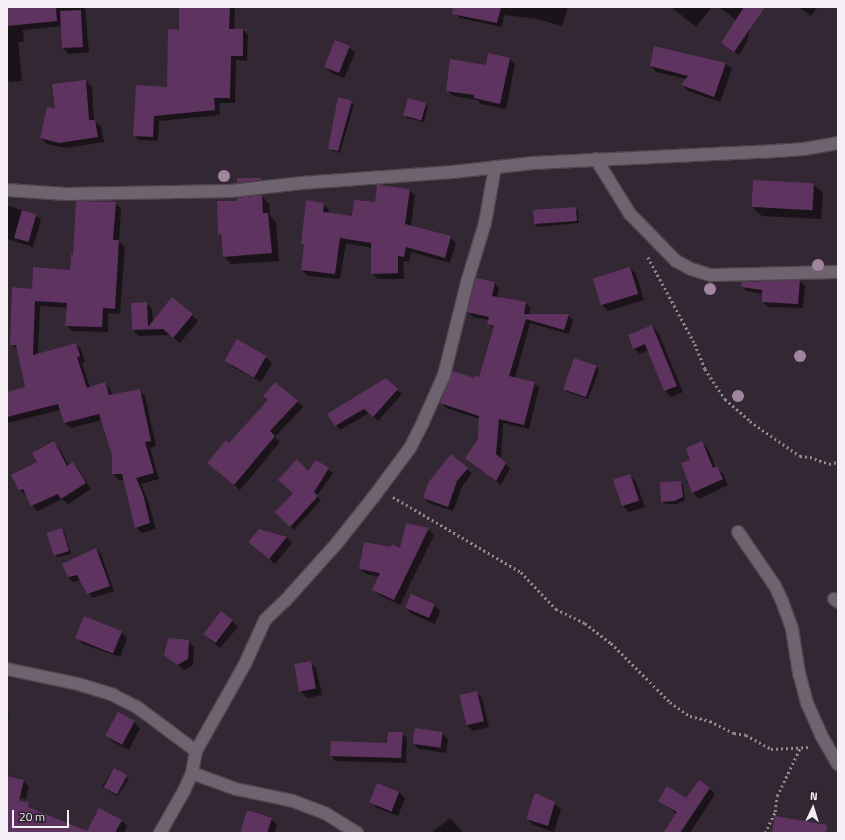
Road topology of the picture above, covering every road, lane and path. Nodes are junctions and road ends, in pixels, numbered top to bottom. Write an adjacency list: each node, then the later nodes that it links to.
1 (838, 143): 2 (street)
2 (596, 159): 3 (street); 6 (street)
3 (495, 166): 4 (street); 8 (street)
4 (7, 190)
5 (647, 255): 7 (path)
6 (838, 272)
7 (838, 462)
8 (379, 490): 12 (path); 13 (street)
9 (738, 532): 11 (street)
10 (7, 669): 13 (street)
11 (828, 747): 12 (path); 14 (street)
12 (800, 748): 18 (path)
13 (196, 751): 15 (street)
14 (838, 764)
15 (192, 773): 16 (street); 17 (street)
16 (160, 833)
17 (356, 833)
18 (764, 833)

